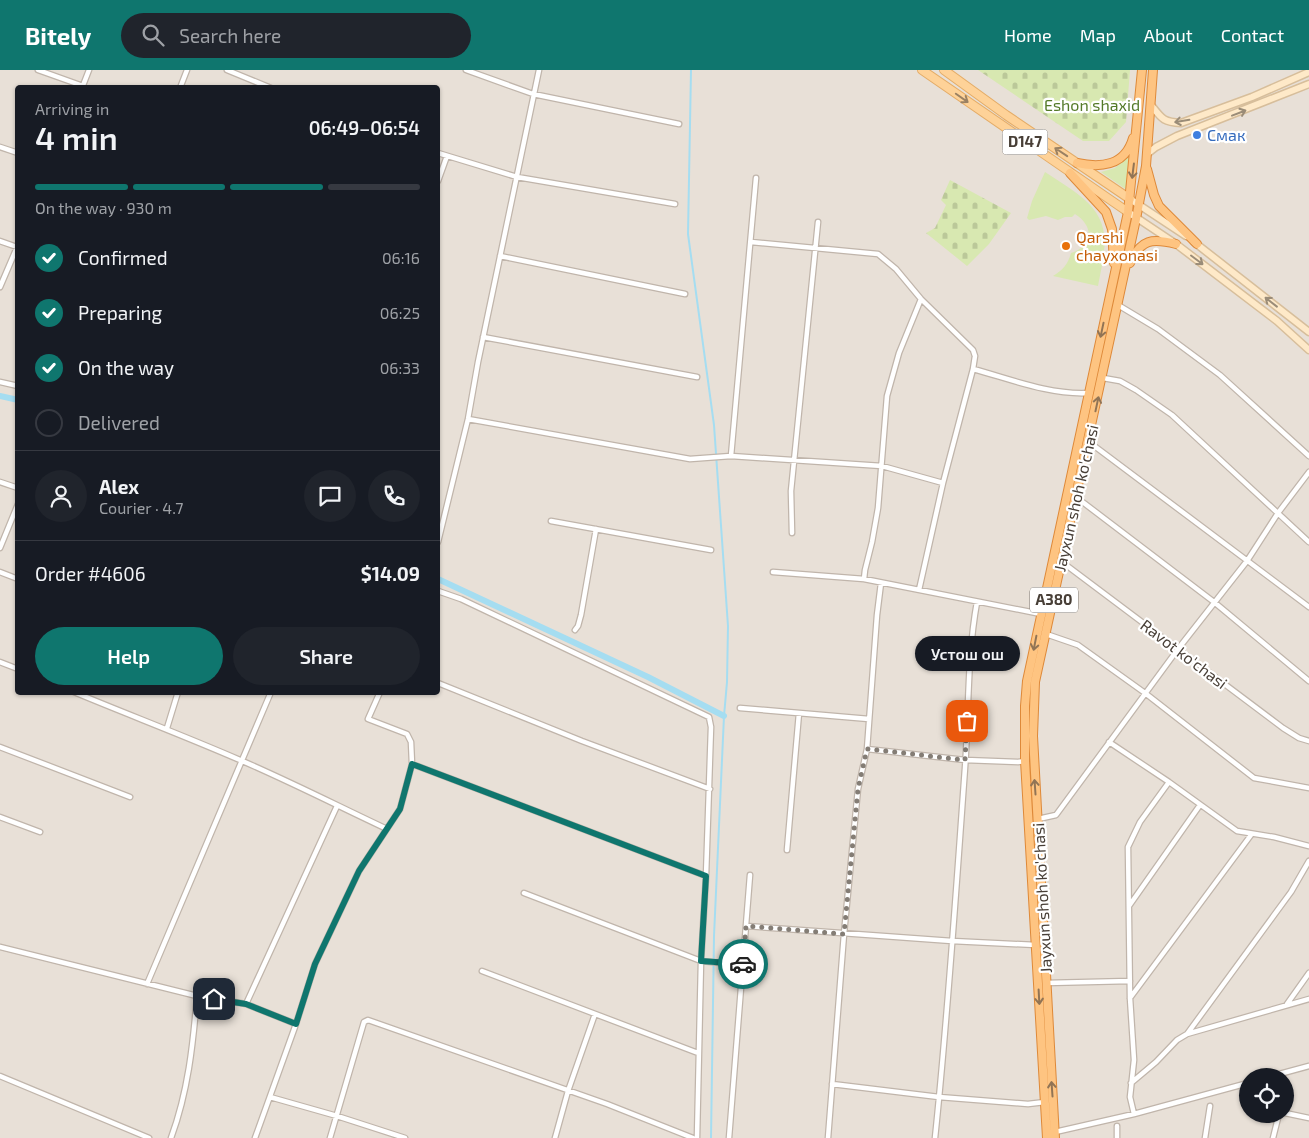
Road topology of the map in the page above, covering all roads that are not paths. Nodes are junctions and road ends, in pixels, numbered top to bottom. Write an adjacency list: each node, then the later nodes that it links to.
1 (38, 70): 13 (street)
2 (89, 70): 14 (street)
3 (187, 70): 15 (street)
4 (226, 70): 16 (street)
5 (466, 70): 17 (street)
6 (539, 70): 17 (street)
7 (922, 70): 28 (main road, D147, one-way to 28)
8 (944, 70): 26 (main road, D147, one-way to 8)
9 (1142, 70): 19 (highway, Jayxun shoh ko'chasi / A380)
10 (1153, 70): 18 (highway, Jayxun shoh ko'chasi / A380)
11 (1309, 72): 18 (main road, one-way to 18)
12 (1309, 84): 24 (main road, one-way to 12)
13 (78, 85)
14 (84, 85)
15 (181, 85)
16 (264, 85)
17 (533, 94): 20 (street); 30 (street)
18 (1151, 105): 24 (highway, Jayxun shoh ko'chasi / A380)
19 (1138, 122): 26 (highway); 32 (highway, Jayxun shoh ko'chasi / A380, one-way to 32)
20 (679, 124)
21 (0, 147): 22 (street)
22 (15, 152)
23 (440, 154): 25 (street)
24 (1148, 154): 27 (highway, Jayxun shoh ko'chasi / A380)
25 (447, 156): 29 (street); 30 (street)
26 (1077, 163): 32 (main road, D147)
27 (1146, 166): 34 (highway, Jayxun shoh ko'chasi / A380); 41 (highway)
28 (1070, 173): 35 (main road, D147); 46 (highway)
29 (440, 175)
30 (517, 177): 33 (street); 45 (street)
31 (756, 178): 39 (street)
32 (1130, 199): 34 (main road); 35 (highway, Jayxun shoh ko'chasi / A380)
33 (675, 204)
34 (1139, 205): 36 (highway, Jayxun shoh ko'chasi / A380); 41 (main road)
35 (1128, 212): 36 (main road); 46 (highway, Jayxun shoh ko'chasi / A380)
36 (1136, 219): 40 (main road); 47 (highway, Jayxun shoh ko'chasi / A380)
37 (818, 222): 43 (street)
38 (0, 241): 42 (street)
39 (751, 242): 43 (street); 63 (street)
40 (1176, 244): 47 (highway); 54 (main road, one-way to 54)
41 (1197, 244): 52 (main road, one-way to 41)
42 (15, 245)
43 (815, 249): 50 (street); 65 (street)
44 (15, 251): 48 (street)
45 (500, 256): 49 (street); 53 (street)
46 (1114, 274): 60 (highway, Jayxun shoh ko'chasi / A380, one-way to 60)
47 (1124, 276): 51 (highway, Jayxun shoh ko'chasi / A380)
48 (0, 288)
49 (684, 294)
50 (921, 299): 55 (street); 66 (street)
51 (1118, 305): 57 (highway, Jayxun shoh ko'chasi / A380); 64 (street)
52 (1309, 332)
53 (483, 337): 56 (street); 61 (street)
54 (1309, 350)
55 (973, 369): 60 (street); 69 (street)
56 (697, 377)
57 (1103, 378): 62 (highway, Jayxun shoh ko'chasi / A380, one-way to 57); 73 (street)
58 (0, 382): 59 (street)
59 (15, 385)
60 (1088, 393): 93 (highway, Jayxun shoh ko'chasi / A380)
61 (468, 419): 63 (street); 77 (street)
62 (1089, 442): 71 (highway, Jayxun shoh ko'chasi / A380); 81 (street)
63 (731, 456): 65 (street)
64 (1309, 456)
65 (794, 459): 66 (street); 76 (street)
66 (882, 466): 69 (street); 86 (street)
67 (1309, 472): 73 (street)
68 (0, 482): 70 (street)
69 (943, 482): 88 (street)
70 (15, 487)
71 (1076, 496): 82 (highway, Jayxun shoh ko'chasi / A380); 91 (street)
72 (15, 511): 79 (street)
73 (1278, 513): 78 (street); 81 (street)
74 (551, 520): 75 (street)
75 (596, 529): 80 (street); 94 (street)
76 (792, 533)
77 (440, 534)
78 (1309, 542)
79 (0, 548)
80 (711, 550)
81 (1247, 561): 91 (street); 92 (street)
82 (1062, 562): 95 (highway, Jayxun shoh ko'chasi / A380); 96 (street, Ravot ko'chasi)
83 (0, 572): 85 (street)
84 (773, 572): 86 (street)
85 (15, 578)
86 (864, 579): 87 (street)
87 (881, 583): 88 (street); 108 (street)
88 (919, 590): 90 (street)
89 (440, 592): 120 (street)
90 (977, 602): 93 (street); 114 (street)
91 (1214, 602): 96 (street); 99 (street)
92 (1309, 607)
93 (1040, 614): 116 (highway, Jayxun shoh ko'chasi / A380, one-way to 116)
94 (575, 630)
95 (1046, 634): 101 (street); 125 (highway, Jayxun shoh ko'chasi / A380, one-way to 95)
96 (1178, 649): 101 (street); 111 (street, Ravot ko'chasi)
97 (0, 662): 98 (street)
98 (15, 668)
99 (1309, 681)
100 (440, 684): 120 (street)
101 (1145, 693): 110 (street); 119 (street)
102 (82, 695): 109 (street)
103 (177, 695): 109 (street)
104 (270, 695): 115 (street)
105 (379, 695): 117 (street)
106 (740, 708): 107 (street)
107 (799, 713): 108 (street); 130 (street)
108 (869, 719): 113 (street)
109 (167, 728): 115 (street)
110 (1109, 742): 118 (street); 125 (street)
111 (1309, 742)
112 (0, 747): 121 (street)
113 (867, 749): 114 (street); 137 (street)
114 (965, 760): 116 (street); 138 (street)
115 (242, 761): 123 (street); 147 (street)
116 (1025, 761): 139 (highway, Jayxun shoh ko'chasi / A380)
117 (412, 764): 126 (street); 133 (street)
118 (1169, 782): 122 (street); 135 (street)
119 (1309, 788)
120 (710, 789): 133 (street)
121 (130, 797)
122 (1200, 805): 128 (street); 135 (street)
123 (337, 806): 126 (street); 151 (street)
124 (0, 817): 127 (street)
125 (1038, 819): 146 (highway, Jayxun shoh ko'chasi / A380)
126 (387, 829): 154 (street)
127 (40, 832)
128 (1251, 835): 129 (street); 149 (street)
129 (1309, 846)
130 (787, 850)
131 (1309, 861): 155 (street)
132 (750, 875): 136 (street)
133 (706, 876): 141 (street)
134 (524, 893): 141 (street)
135 (1128, 907): 145 (street)
136 (746, 926): 137 (street); 142 (street)
137 (844, 934): 138 (street); 161 (street)
138 (952, 941): 139 (street); 165 (street)
139 (1036, 945): 166 (highway, Jayxun shoh ko'chasi / A380, one-way to 166)
140 (0, 946): 147 (street)
141 (701, 961): 142 (street); 156 (street)
142 (743, 965): 183 (street)
143 (482, 971): 153 (street)
144 (1309, 973): 152 (street)
145 (1130, 981): 146 (street); 149 (street)
146 (1046, 983): 174 (highway, Jayxun shoh ko'chasi / A380, one-way to 146)
147 (147, 984): 148 (street)
148 (197, 996): 151 (street); 176 (street)
149 (1130, 998): 160 (street)
150 (1309, 999): 152 (street)
151 (246, 1004): 154 (street)
152 (1287, 1004): 155 (street)
153 (595, 1014): 156 (street); 163 (street)
154 (296, 1024): 164 (street)
155 (1187, 1034): 160 (street)
156 (698, 1053): 182 (street)
157 (1309, 1066): 158 (street)
158 (1294, 1070)
159 (0, 1076): 175 (street)
160 (1131, 1083): 168 (street)
161 (832, 1084): 165 (street); 184 (street)
162 (1239, 1085): 168 (street)
163 (568, 1091): 170 (street); 180 (street); 181 (street)
164 (270, 1097): 170 (street); 177 (street)
165 (939, 1097): 166 (street); 185 (street)
166 (1045, 1102): 186 (highway, Jayxun shoh ko'chasi / A380)
167 (1210, 1106): 188 (street)
168 (1134, 1114): 174 (street)
169 (1294, 1115): 171 (street)
170 (338, 1116): 178 (street); 179 (street)
171 (1309, 1118)
172 (1277, 1123): 189 (street)
173 (1117, 1126): 187 (street)
174 (1055, 1135)
175 (149, 1138)
176 (171, 1138)
177 (255, 1138)
178 (330, 1138)
179 (405, 1138)
180 (555, 1138)
181 (693, 1138)
182 (697, 1138)
183 (729, 1138)
184 (828, 1138)
185 (935, 1138)
186 (1047, 1138)
187 (1117, 1138)
188 (1205, 1138)
189 (1273, 1138)

